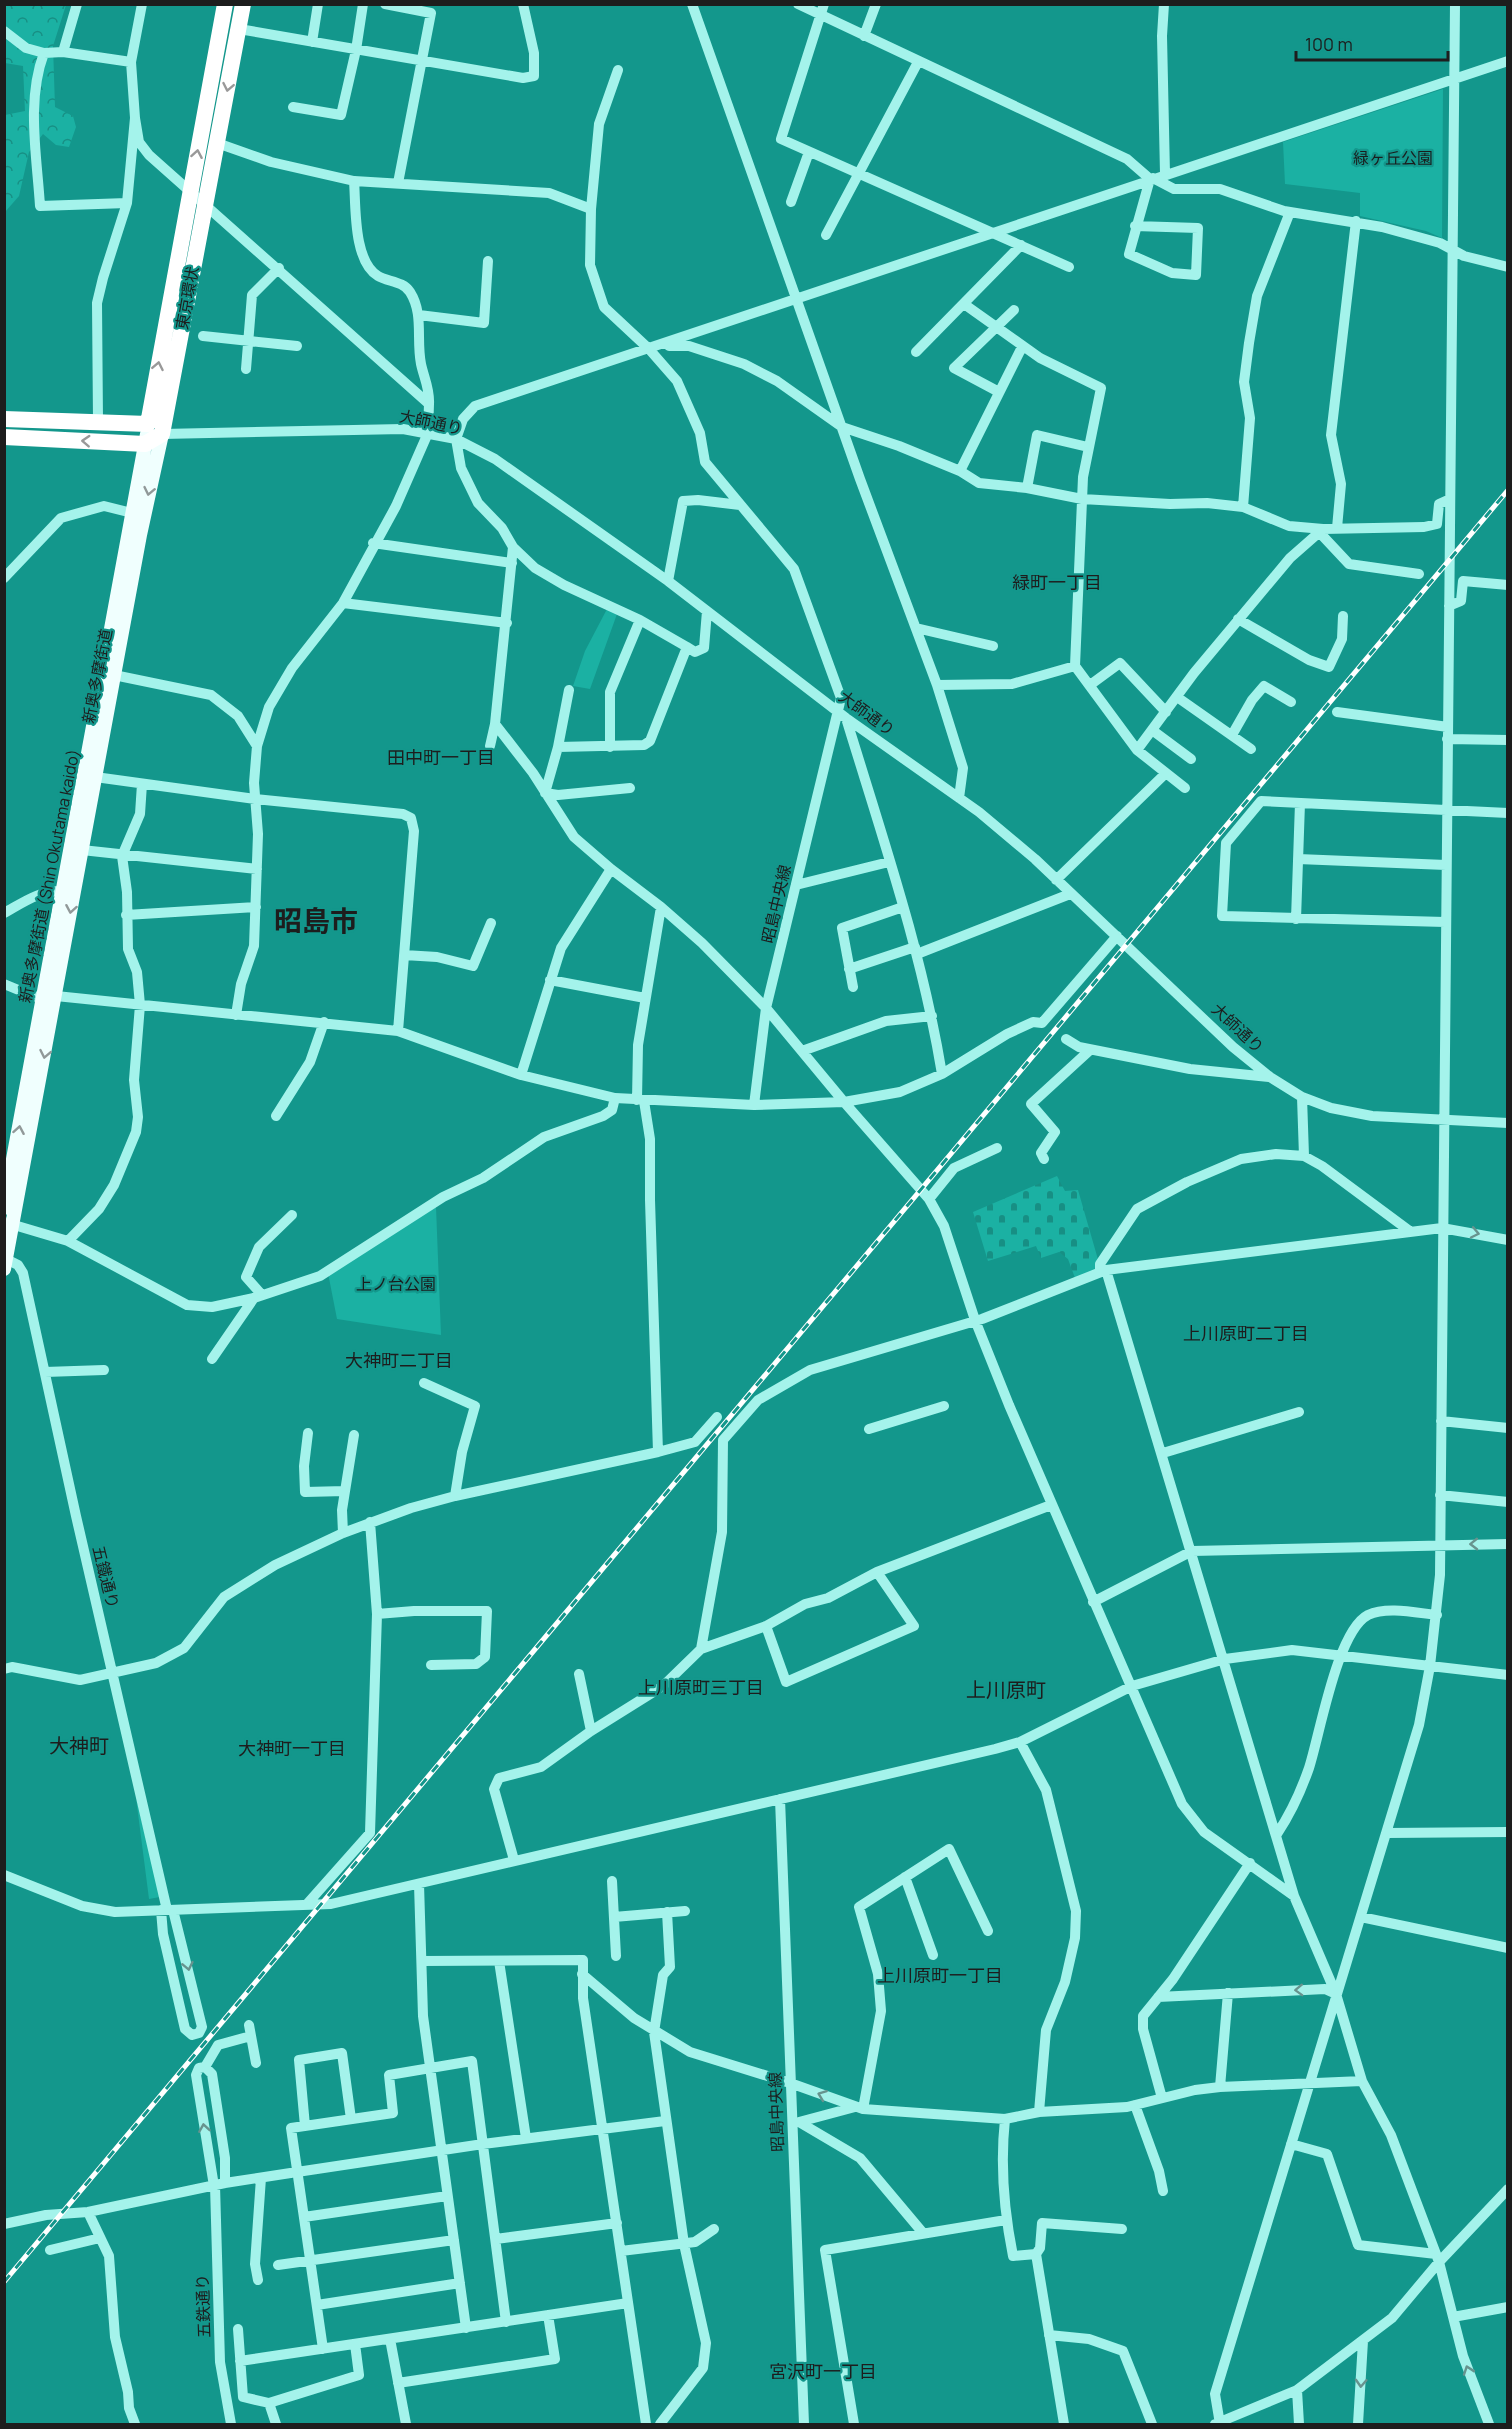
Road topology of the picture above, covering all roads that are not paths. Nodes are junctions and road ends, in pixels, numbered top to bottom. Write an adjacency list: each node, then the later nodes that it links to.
1 (77, 4): 20 (street)
2 (142, 4): 22 (street)
3 (225, 4): 37 (highway, 東京環状, one-way to 3)
4 (243, 4): 15 (highway, 東京環状)
5 (318, 4): 18 (street)
6 (363, 4): 19 (street)
7 (385, 4): 23 (street)
8 (523, 4): 23 (street)
9 (692, 4): 53 (street)
10 (798, 4): 14 (street)
11 (876, 4): 17 (street)
12 (1164, 4): 33 (street)
13 (1455, 4): 27 (street)
14 (822, 10): 17 (street); 31 (street)
15 (239, 29): 18 (street); 30 (highway, 東京環状, one-way to 30)
16 (4, 31): 21 (street)
17 (864, 36): 24 (street)
18 (312, 42): 19 (street)
19 (356, 50): 23 (street); 28 (street)
20 (63, 52): 21 (street); 22 (street)
21 (44, 53): 39 (street)
22 (131, 62): 29 (street)
23 (423, 62): 36 (street)
24 (918, 62): 32 (street); 34 (street)
25 (1506, 64): 27 (street)
26 (618, 70): 41 (street)
27 (1455, 80): 33 (street); 48 (street)
28 (293, 107)
29 (135, 118): 37 (street); 39 (street)
30 (217, 143): 35 (street); 40 (highway, 東京環状)
31 (809, 152): 32 (street); 38 (street)
32 (859, 172): 45 (street); 46 (street)
33 (1165, 174): 34 (street)
34 (1151, 179): 42 (street); 44 (street); 45 (street)
35 (354, 181): 36 (street); 56 (street)
36 (398, 183): 41 (street)
37 (190, 192): 40 (street); 71 (highway, 東京環状, one-way to 37)
38 (791, 202)
39 (127, 203): 69 (street)
40 (204, 204): 52 (street); 71 (highway, 東京環状)
41 (591, 209): 63 (street)
42 (1290, 212): 43 (street); 82 (street)
43 (1356, 221): 48 (street); 84 (street)
44 (1135, 226): 44 (street)
45 (994, 232): 47 (street); 53 (street)
46 (826, 235)
47 (1021, 245): 50 (street); 54 (street)
48 (1453, 250): 51 (street); 80 (street)
49 (488, 261): 56 (street)
50 (1069, 267)
51 (1508, 267)
52 (279, 268): 59 (street); 67 (street)
53 (797, 298): 61 (street); 70 (street)
54 (964, 304): 57 (street); 64 (street)
55 (1014, 310): 57 (street)
56 (419, 315): 67 (street)
57 (996, 326): 62 (street); 66 (street)
58 (203, 336): 59 (street)
59 (248, 340): 60 (street); 65 (street)
60 (297, 346)
61 (661, 346): 63 (street); 70 (street)
62 (1022, 347): 66 (street); 76 (street)
63 (649, 349): 74 (street); 81 (street)
64 (916, 352)
65 (246, 369)
66 (999, 392): 77 (street)
67 (429, 404): 72 (street)
68 (4, 419): 69 (highway)
69 (98, 421): 71 (highway)
70 (842, 427): 77 (street); 100 (street)
71 (155, 429): 72 (street, 大師通り); 75 (highway); 104 (main road, 新奥多摩街道, one-way to 104)
72 (428, 433): 74 (street, 大師通り); 86 (street)
73 (4, 437): 75 (highway, one-way to 73)
74 (456, 439): 87 (street); 91 (street, 大師通り)
75 (145, 444): 83 (main road)
76 (1088, 447): 78 (street); 79 (street)
77 (960, 471): 78 (street)
78 (1027, 488): 79 (street)
79 (1082, 499): 82 (street); 103 (street)
80 (1450, 499): 84 (street); 94 (street)
81 (740, 505): 91 (street); 112 (street)
82 (1244, 507): 85 (street)
83 (132, 513): 90 (street); 127 (main road, 新奥多摩街道 (Shin Okutama kaido))
84 (1337, 528): 85 (street)
85 (1321, 530): 89 (street); 97 (street)
86 (373, 543): 88 (street); 93 (street)
87 (513, 547): 88 (street); 98 (street)
88 (512, 563): 99 (street)
89 (1419, 574)
90 (4, 578)
91 (668, 581): 95 (street, 大師通り)
92 (1508, 585): 94 (street)
93 (343, 603): 99 (street); 119 (street)
94 (1449, 606): 114 (street)
95 (707, 611): 102 (street); 112 (street, 大師通り)
96 (1343, 616): 97 (street)
97 (1238, 619): 108 (street)
98 (640, 620): 102 (street); 122 (street)
99 (507, 623): 113 (street)
100 (916, 628): 101 (street); 105 (street)
101 (993, 646)
102 (687, 647): 122 (street)
103 (1075, 666): 105 (street); 106 (street)
104 (114, 675): 119 (street); 127 (main road, 新奥多摩街道)
105 (937, 685): 132 (street)
106 (1090, 685): 110 (street); 124 (street)
107 (568, 690): 121 (street)
108 (1177, 697): 110 (street); 116 (street)
109 (1291, 702): 116 (street)
110 (1166, 712): 115 (street)
111 (1337, 712): 114 (street)
112 (842, 715): 132 (street, 大師通り); 140 (street); 145 (street, 昭島中央線)
113 (495, 724): 120 (street); 131 (street)
114 (1448, 727): 117 (street)
115 (1152, 730): 124 (street); 125 (street)
116 (1232, 735): 123 (street)
117 (1447, 739): 118 (street); 135 (street)
118 (1508, 740)
119 (257, 746): 133 (street)
120 (490, 746)
121 (558, 747): 122 (street); 131 (street)
122 (610, 747)
123 (1251, 749)
124 (1137, 750): 126 (street)
125 (1191, 759)
126 (1166, 773): 130 (street); 144 (street)
127 (90, 776): 128 (street); 137 (main road, 新奥多摩街道); 146 (main road, 新奥多摩街道 (Shin Okutama kaido))
128 (142, 784): 133 (street); 138 (street)
129 (630, 788): 131 (street)
130 (1185, 788)
131 (545, 793): 143 (street)
132 (959, 798): 144 (street, 大師通り)
133 (255, 799): 142 (street); 158 (street)
134 (1300, 803): 135 (street); 139 (street); 153 (street)
135 (1446, 812): 136 (street); 141 (street)
136 (1508, 813)
137 (82, 850): 138 (street); 163 (main road, 新奥多摩街道, one-way to 163)
138 (122, 856): 142 (street); 152 (street)
139 (1298, 859): 141 (street); 153 (street)
140 (890, 862): 145 (street); 150 (street)
141 (1446, 865): 154 (street)
142 (257, 869): 148 (street)
143 (610, 869): 149 (street); 160 (street)
144 (1056, 880): 147 (street, 大師通り)
145 (796, 885): 166 (street, 昭島中央線)
146 (63, 891): 151 (street); 163 (main road, 新奥多摩街道 (Shin Okutama kaido))
147 (1070, 894): 156 (street, 大師通り); 157 (street)
148 (256, 907): 152 (street); 167 (street)
149 (661, 907): 164 (street); 166 (street)
150 (903, 907): 157 (street); 159 (street)
151 (4, 913)
152 (126, 915): 165 (street)
153 (1296, 919): 154 (street)
154 (1445, 922): 183 (street)
155 (491, 923): 158 (street)
156 (1118, 936): 174 (street); 176 (street, 大師通り)
157 (916, 950): 159 (street); 168 (street)
158 (404, 955): 170 (street)
159 (849, 969): 162 (street)
160 (550, 980): 164 (street); 175 (street)
161 (4, 984): 163 (street)
162 (853, 987)
163 (49, 997): 165 (street); 188 (main road, 新奥多摩街道 (Shin Okutama kaido), one-way to 163); 192 (main road, 新奥多摩街道 (Shin Okutama kaido), one-way to 192)
164 (645, 998): 179 (street)
165 (140, 1005): 167 (street); 196 (street)
166 (766, 1008): 173 (street); 181 (street, 昭島中央線)
167 (236, 1015): 169 (street)
168 (932, 1016): 173 (street); 174 (street)
169 (324, 1022): 170 (street); 182 (street)
170 (398, 1031): 175 (street)
171 (1066, 1039): 172 (street)
172 (1090, 1050): 176 (street); 187 (street)
173 (802, 1051): 180 (street)
174 (942, 1074): 180 (street)
175 (521, 1075): 178 (street)
176 (1270, 1077): 177 (street, 大師通り)
177 (1302, 1097): 183 (street, 大師通り); 186 (street)
178 (615, 1098): 179 (street); 199 (street)
179 (641, 1101): 181 (street); 213 (street)
180 (844, 1102): 181 (street); 189 (street)
181 (754, 1105)
182 (276, 1116)
183 (1443, 1121): 184 (street, 大師通り); 193 (street)
184 (1508, 1123)
185 (997, 1148): 189 (street)
186 (1304, 1156): 194 (street); 198 (street)
187 (1044, 1159)
188 (8, 1167): 190 (main road, 新奥多摩街道 (Shin Okutama kaido))
189 (929, 1199): 200 (street)
190 (4, 1208)
191 (292, 1215): 199 (street)
192 (9, 1222): 196 (street); 197 (main road, 新奥多摩街道 (Shin Okutama kaido))
193 (1442, 1228): 194 (street); 195 (street, one-way to 195); 208 (street)
194 (1412, 1232): 198 (street)
195 (1508, 1240)
196 (68, 1241): 199 (street)
197 (5, 1264): 203 (street, 五鐵通り)
198 (1103, 1271): 200 (street); 214 (street)
199 (258, 1297): 201 (street)
200 (975, 1320): 219 (street); 230 (street)
201 (212, 1359)
202 (104, 1370): 203 (street)
203 (45, 1372): 236 (street, 五鐵通り)
204 (424, 1383): 217 (street)
205 (940, 1409): 210 (street)
206 (1299, 1412): 214 (street)
207 (717, 1417): 213 (street)
208 (1441, 1421): 209 (street); 216 (street)
209 (1508, 1428)
210 (869, 1429)
211 (308, 1433): 215 (street)
212 (354, 1435): 215 (street)
213 (658, 1452): 217 (street)
214 (1162, 1453): 224 (street)
215 (345, 1491): 221 (street)
216 (1440, 1495): 218 (street); 222 (street)
217 (455, 1496): 220 (street)
218 (1508, 1502)
219 (1051, 1505): 225 (street); 226 (street)
220 (370, 1522): 221 (street); 227 (street)
221 (343, 1533): 236 (street)
222 (1440, 1544): 223 (street, one-way to 222); 224 (street); 228 (street)
223 (1508, 1544)
224 (1192, 1551): 226 (street); 232 (street)
225 (877, 1572): 229 (street); 229 (street)
226 (1093, 1602): 239 (street)
227 (377, 1614): 233 (street); 253 (street)
228 (1437, 1615): 231 (street); 234 (street)
229 (766, 1626): 230 (street)
230 (700, 1649): 240 (street)
231 (1341, 1654): 232 (street); 234 (street); 245 (street)
232 (1225, 1659): 239 (street); 245 (street)
233 (431, 1665)
234 (1430, 1666): 238 (street); 244 (street)
235 (4, 1669): 236 (street)
236 (114, 1674): 254 (street, 五鐵通り)
237 (579, 1674): 240 (street)
238 (1508, 1675)
239 (1132, 1686): 241 (street); 247 (street)
240 (591, 1731): 246 (street)
241 (1020, 1742): 242 (street); 280 (street)
242 (780, 1799): 246 (street); 274 (street, 昭島中央線)
243 (1508, 1832): 244 (street)
244 (1387, 1833): 258 (street)
245 (1277, 1834): 252 (street)
246 (514, 1860): 251 (street)
247 (1250, 1863): 252 (street); 268 (street)
248 (4, 1875): 254 (street)
249 (905, 1877): 259 (street); 261 (street); 279 (street)
250 (612, 1881): 257 (street)
251 (419, 1884): 253 (street); 263 (street)
252 (1294, 1896): 267 (street)
253 (307, 1904): 254 (street)
254 (167, 1910): 254 (street, one-way to 254)
255 (685, 1911): 256 (street)
256 (667, 1912): 257 (street); 269 (street)
257 (614, 1917): 262 (street)
258 (1361, 1917): 260 (street); 267 (street)
259 (988, 1931)
260 (1508, 1948)
261 (933, 1955)
262 (616, 1956)
263 (422, 1961): 264 (street); 272 (street)
264 (499, 1962): 265 (street); 286 (street)
265 (582, 1974): 269 (street); 285 (street)
266 (1228, 1993): 267 (street, one-way to 266); 268 (street); 276 (street)
267 (1336, 1994): 273 (street); 275 (street)
268 (1158, 1997): 277 (street)
269 (654, 2032): 274 (street); 283 (street)
270 (256, 2063): 271 (street)
271 (205, 2067): 292 (street); 292 (street, one-way to 271)
272 (430, 2068): 281 (street); 287 (street); 289 (street)
273 (1362, 2081): 275 (street); 311 (street)
274 (790, 2083): 279 (street, one-way to 274); 340 (street, 昭島中央線)
275 (1309, 2083): 276 (street); 288 (street)
276 (1220, 2087): 277 (street)
277 (1162, 2098): 278 (street)
278 (1135, 2105): 280 (street); 294 (street)
279 (859, 2108): 282 (street); 303 (street)
280 (1039, 2112): 282 (street)
281 (351, 2119): 284 (street); 284 (street)
282 (1005, 2119): 298 (street)
283 (665, 2121): 285 (street); 307 (street)
284 (305, 2126): 290 (street)
285 (603, 2128): 286 (street); 299 (street)
286 (526, 2138): 287 (street)
287 (483, 2144): 289 (street); 305 (street)
288 (1291, 2144): 311 (street); 333 (street)
289 (441, 2150): 290 (street); 295 (street)
290 (297, 2172): 291 (street); 297 (street)
291 (261, 2178): 292 (street); 314 (street)
292 (218, 2185): 296 (street); 335 (street, 五鉄通り)
293 (1508, 2189): 311 (street)
294 (1163, 2191)
295 (447, 2196): 297 (street); 306 (street)
296 (88, 2212): 300 (street); 304 (street)
297 (304, 2217): 312 (street)
298 (1006, 2220): 303 (street); 310 (street)
299 (617, 2223): 305 (street); 309 (street)
300 (4, 2224)
301 (714, 2229): 307 (street)
302 (1122, 2229): 310 (street)
303 (923, 2233): 341 (street)
304 (100, 2238): 308 (street); 334 (street)
305 (496, 2239): 321 (street)
306 (454, 2240): 312 (street); 315 (street)
307 (684, 2244): 309 (street); 339 (street)
308 (50, 2250)
309 (621, 2251): 316 (street)
310 (1036, 2254): 324 (street)
311 (1437, 2258): 320 (street); 326 (street)
312 (310, 2261): 313 (street); 317 (street)
313 (278, 2265)
314 (258, 2280)
315 (460, 2283): 317 (street); 322 (street)
316 (628, 2304): 319 (street); 338 (street)
317 (316, 2305): 328 (street)
318 (1508, 2307): 320 (street)
319 (548, 2315): 321 (street); 330 (street)
320 (1453, 2317): 346 (street, one-way to 320)
321 (506, 2322): 322 (street)
322 (466, 2328): 325 (street)
323 (238, 2329): 329 (street)
324 (1049, 2335): 342 (street); 343 (street)
325 (390, 2339): 327 (street); 330 (street)
326 (1363, 2341): 331 (street); 345 (street, one-way to 345)
327 (355, 2344): 328 (street); 332 (street)
328 (323, 2349): 329 (street)
329 (240, 2361): 332 (street)
330 (398, 2383): 337 (street)
331 (1297, 2390): 333 (street); 344 (street)
332 (269, 2403): 336 (street)
333 (1218, 2423)
334 (135, 2424)
335 (231, 2424)
336 (276, 2424)
337 (406, 2424)
338 (645, 2424)
339 (660, 2424)
340 (804, 2424)
341 (854, 2424)
342 (1064, 2424)
343 (1152, 2424)
344 (1299, 2424)
345 (1358, 2424)
346 (1488, 2424)

